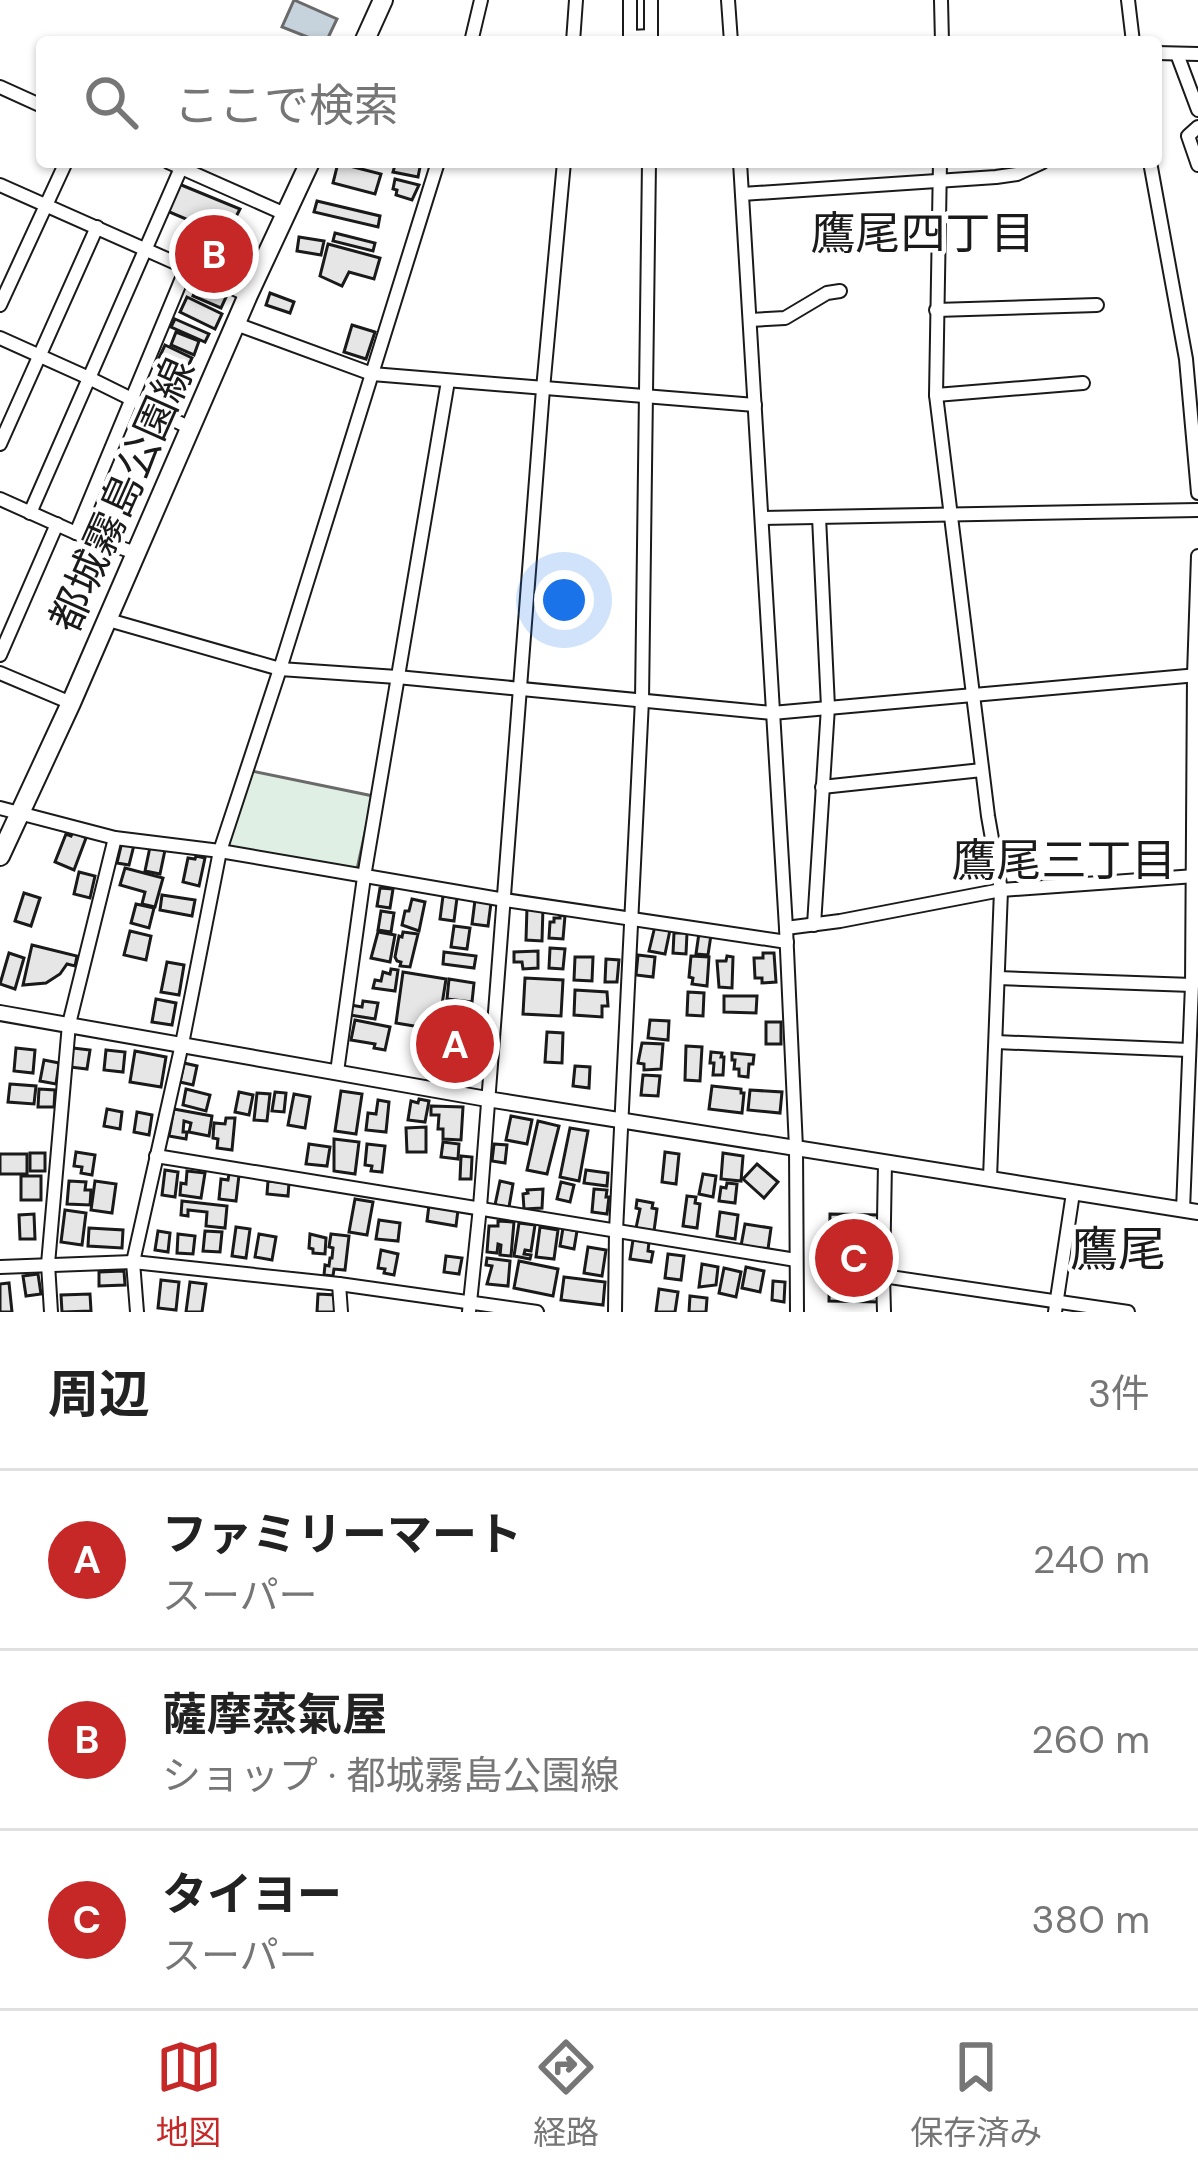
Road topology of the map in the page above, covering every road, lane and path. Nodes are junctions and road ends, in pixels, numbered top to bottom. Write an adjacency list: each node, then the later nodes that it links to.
1 (383, 0): 9 (main road)
2 (481, 0): 10 (street)
3 (576, 0): 11 (street)
4 (630, 0): 12 (street)
5 (651, 0): 13 (street)
6 (728, 0): 14 (street)
7 (941, 0): 15 (street)
8 (1128, 0): 16 (street)
9 (367, 36)
10 (472, 36)
11 (573, 36)
12 (631, 36)
13 (651, 36)
14 (731, 36)
15 (942, 36)
16 (1132, 36)
17 (1162, 53): 18 (street)
18 (1177, 54): 19 (street); 22 (street)
19 (1198, 54)
20 (0, 88): 21 (street)
21 (36, 103)
22 (1198, 110)
23 (1198, 127): 24 (street)
24 (1198, 165)
25 (63, 168): 39 (street)
26 (173, 168): 42 (street)
27 (181, 168): 40 (street)
28 (307, 168): 40 (main road, 都城霧島公園線)
29 (437, 168): 56 (street)
30 (563, 168): 60 (street)
31 (650, 168): 62 (street)
32 (740, 168): 38 (street)
33 (940, 168): 36 (street)
34 (1029, 168): 36 (street)
35 (1151, 168): 55 (street)
36 (940, 180): 38 (street); 50 (street)
37 (0, 184): 39 (street)
38 (742, 194): 51 (street)
39 (46, 205): 41 (street); 45 (street)
40 (285, 214): 47 (main road, 都城霧島公園線)
41 (97, 227): 42 (street); 54 (street)
42 (146, 248): 44 (street); 57 (street)
43 (0, 263): 45 (street)
44 (188, 266): 47 (street); 63 (street)
45 (15, 270): 48 (street)
46 (840, 291): 51 (street)
47 (248, 295): 52 (main road, 都城霧島公園線)
48 (0, 305)
49 (1097, 305): 50 (street)
50 (936, 310): 61 (street)
51 (750, 320): 64 (street)
52 (236, 323): 56 (street); 65 (main road, 都城霧島公園線)
53 (0, 338): 54 (street)
54 (40, 356): 57 (street); 66 (street)
55 (1192, 358): 67 (street)
56 (372, 374): 58 (street); 80 (street)
57 (89, 378): 63 (street); 70 (street)
58 (448, 381): 60 (street); 83 (street)
59 (1083, 383): 61 (street)
60 (543, 389): 62 (street); 84 (street)
61 (936, 395): 71 (street)
62 (645, 396): 64 (street); 86 (street)
63 (131, 399): 65 (street); 75 (street)
64 (755, 405): 73 (street)
65 (190, 428): 76 (main road, 都城霧島公園線)
66 (0, 443)
67 (1198, 493)
68 (0, 499): 70 (street)
69 (1198, 510): 71 (street)
70 (30, 513): 74 (street)
71 (950, 514): 72 (street); 85 (street)
72 (819, 517): 73 (street); 88 (street)
73 (762, 518): 89 (street)
74 (57, 524): 75 (street); 79 (street)
75 (76, 533): 76 (street)
76 (136, 553): 78 (main road, 都城霧島公園線)
77 (1198, 556): 82 (street)
78 (105, 620): 80 (street); 87 (main road, 都城霧島公園線)
79 (0, 655)
80 (280, 669): 83 (street); 94 (street)
81 (0, 673): 87 (street)
82 (1196, 675): 85 (street); 96 (street)
83 (398, 677): 84 (street); 97 (street)
84 (522, 688): 86 (street); 99 (street)
85 (972, 693): 88 (street); 90 (street)
86 (641, 700): 89 (street); 100 (street)
87 (71, 703): 92 (main road, 都城霧島公園線)
88 (828, 707): 89 (street); 91 (street)
89 (772, 713): 102 (street)
90 (982, 770): 91 (street); 98 (street)
91 (822, 787): 101 (street)
92 (9, 811): 93 (street); 95 (main road, 都城霧島公園線)
93 (115, 838): 94 (street); 106 (street)
94 (220, 851): 97 (street); 108 (street)
95 (0, 856)
96 (1195, 876): 98 (street); 104 (street)
97 (364, 877): 99 (street); 110 (street)
98 (1000, 890): 101 (street); 103 (street)
99 (505, 899): 100 (street); 111 (street)
100 (633, 919): 102 (street); 112 (street)
101 (814, 925): 102 (street)
102 (787, 935): 113 (street)
103 (998, 978): 104 (street); 107 (street)
104 (1192, 985): 109 (street)
105 (0, 1013): 106 (street)
106 (69, 1024): 108 (street); 123 (street)
107 (996, 1042): 109 (street); 116 (street)
108 (182, 1044): 110 (street); 114 (street)
109 (1189, 1050): 119 (street)
110 (337, 1072): 111 (street)
111 (488, 1099): 112 (street); 118 (street)
112 (622, 1120): 113 (street); 120 (street)
113 (796, 1148): 115 (street); 121 (street)
114 (156, 1156): 118 (street); 122 (street)
115 (885, 1162): 116 (street); 125 (street)
116 (989, 1178): 117 (street)
117 (1072, 1192): 119 (street); 128 (street)
118 (480, 1208): 120 (street); 127 (street)
119 (1191, 1211)
120 (616, 1231): 121 (street); 133 (street)
121 (796, 1259): 134 (street)
122 (133, 1262): 123 (street); 126 (street); 130 (street)
123 (48, 1264): 124 (street); 129 (street)
124 (0, 1267)
125 (884, 1276): 128 (street); 135 (street)
126 (339, 1284): 127 (street); 131 (street)
127 (470, 1306): 132 (street)
128 (1055, 1306): 136 (street)
129 (51, 1312)
130 (137, 1312)
131 (341, 1312)
132 (537, 1312)
133 (615, 1312)
134 (797, 1312)
135 (884, 1312)
136 (1128, 1312)

